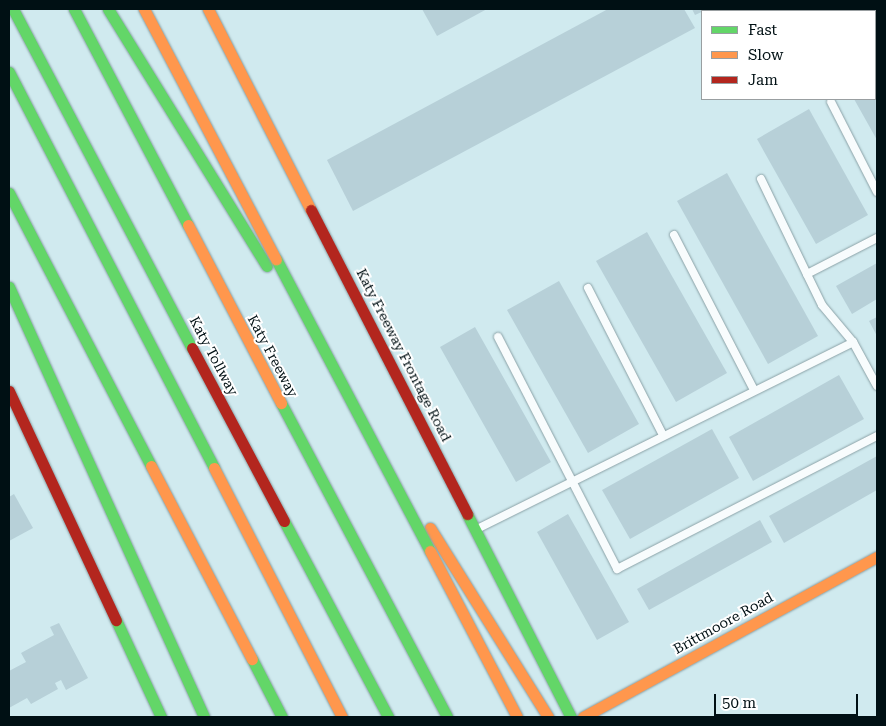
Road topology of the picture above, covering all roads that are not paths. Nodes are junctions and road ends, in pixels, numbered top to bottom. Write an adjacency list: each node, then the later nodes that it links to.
1 (13, 9): 30 (main road, Katy Tollway)
2 (74, 9): 31 (main road, Katy Freeway)
3 (108, 9): 33 (main road)
4 (144, 9): 32 (main road, bridge)
5 (208, 9): 24 (main road, Katy Freeway Frontage Road)
6 (9, 72): 29 (main road)
7 (831, 102): 9 (lane)
8 (761, 179): 13 (lane)
9 (877, 192)
10 (9, 193): 28 (main road)
11 (674, 235): 19 (lane)
12 (877, 238): 13 (lane)
13 (807, 274): 17 (lane)
14 (9, 287): 27 (main road)
15 (588, 288): 21 (lane)
16 (498, 336): 23 (lane)
17 (853, 342): 18 (lane); 19 (lane)
18 (877, 386)
19 (754, 390): 21 (lane)
20 (9, 391): 26 (main road)
21 (663, 435): 23 (lane)
22 (877, 436): 23 (lane)
23 (573, 480): 24 (lane)
24 (477, 530): 34 (main road, Katy Freeway Frontage Road)
25 (877, 557): 35 (main road, Brittmoore Road)
26 (161, 717)
27 (204, 717)
28 (282, 717)
29 (342, 717)
30 (388, 717)
31 (448, 717)
32 (517, 717)
33 (548, 717)
34 (571, 717)
35 (583, 717)

